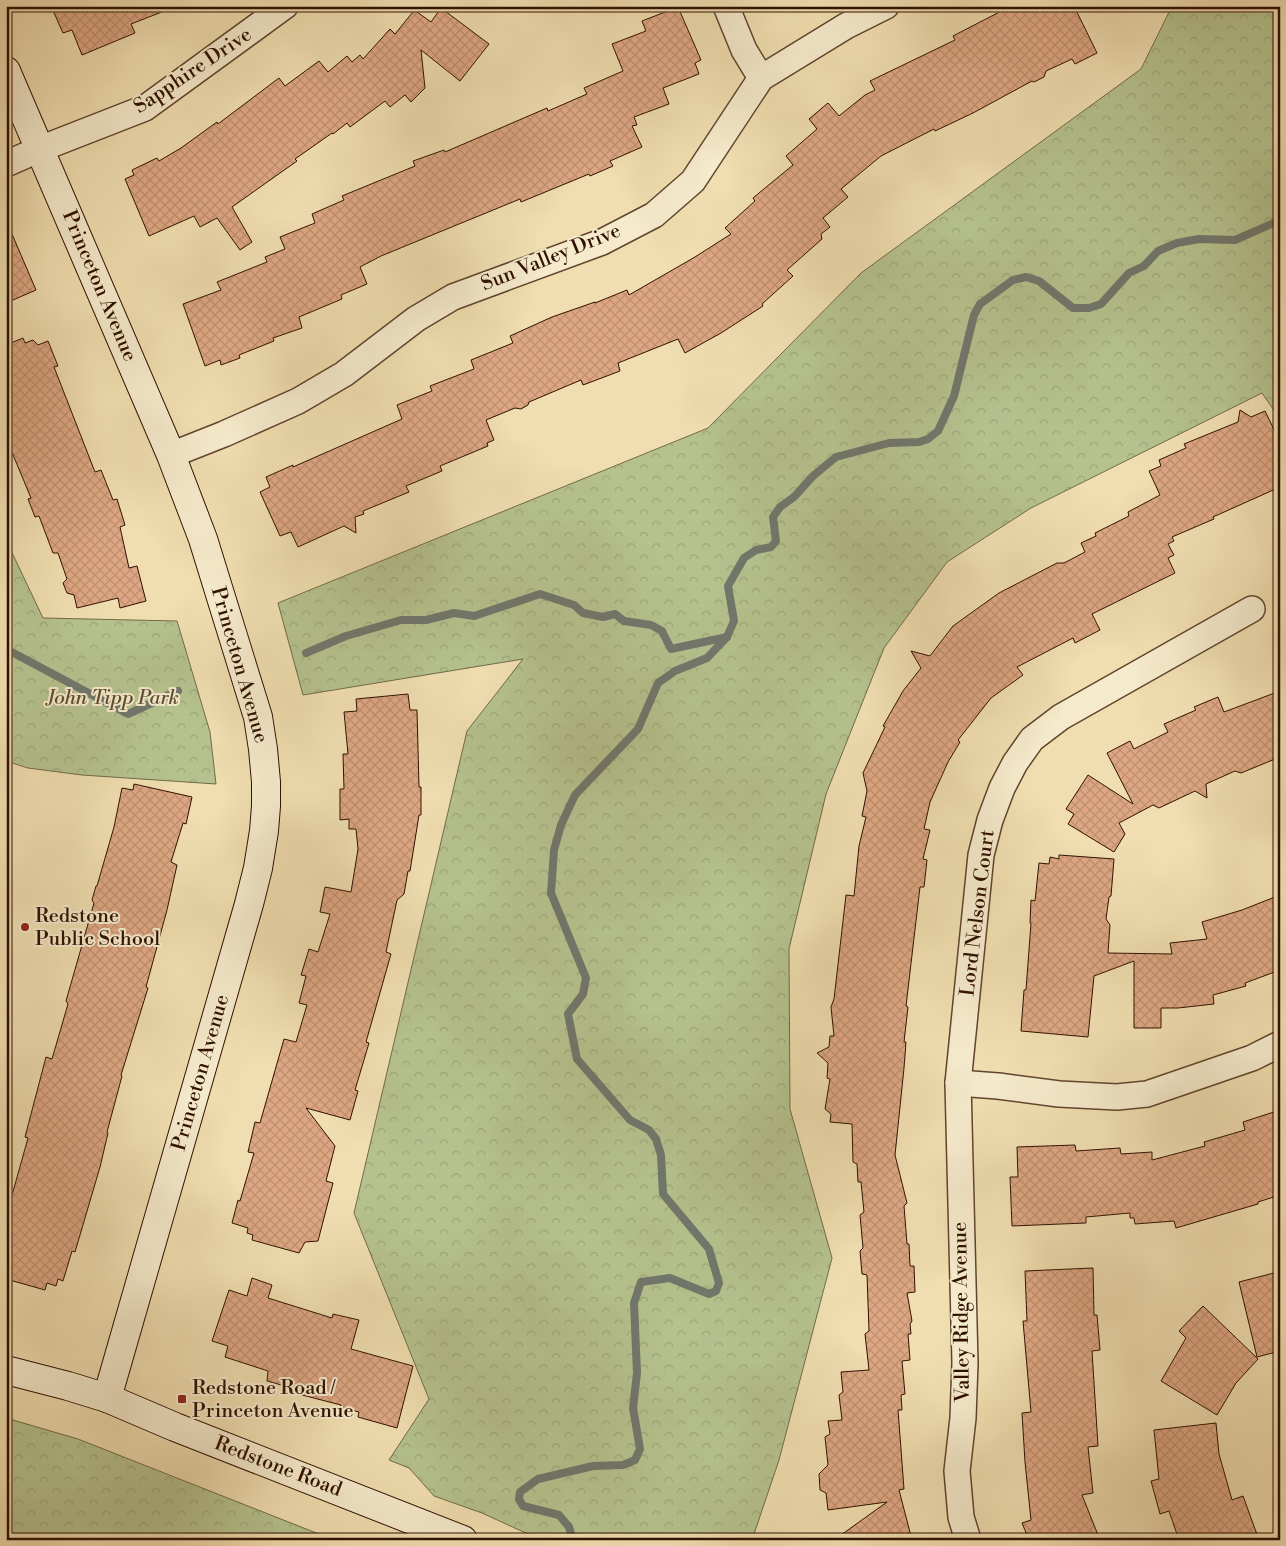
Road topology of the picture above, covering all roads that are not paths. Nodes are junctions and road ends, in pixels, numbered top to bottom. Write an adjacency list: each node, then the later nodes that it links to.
1 (285, 6): 6 (street, Sapphire Drive)
2 (726, 6): 5 (street)
3 (886, 6): 5 (street, Sun Valley Drive)
4 (6, 71): 6 (street, Princeton Avenue)
5 (761, 78): 8 (street, Sun Valley Drive)
6 (40, 149): 7 (street, Sapphire Drive); 8 (street, Princeton Avenue)
7 (6, 164)
8 (171, 454): 13 (street, Princeton Avenue)
9 (1252, 609): 11 (street, Lord Nelson Court)
10 (1280, 1044): 11 (street)
11 (958, 1084): 15 (street, Valley Ridge Avenue)
12 (6, 1370): 13 (street, Redstone Road)
13 (107, 1398): 14 (street, Redstone Road)
14 (462, 1540)
15 (968, 1540)

